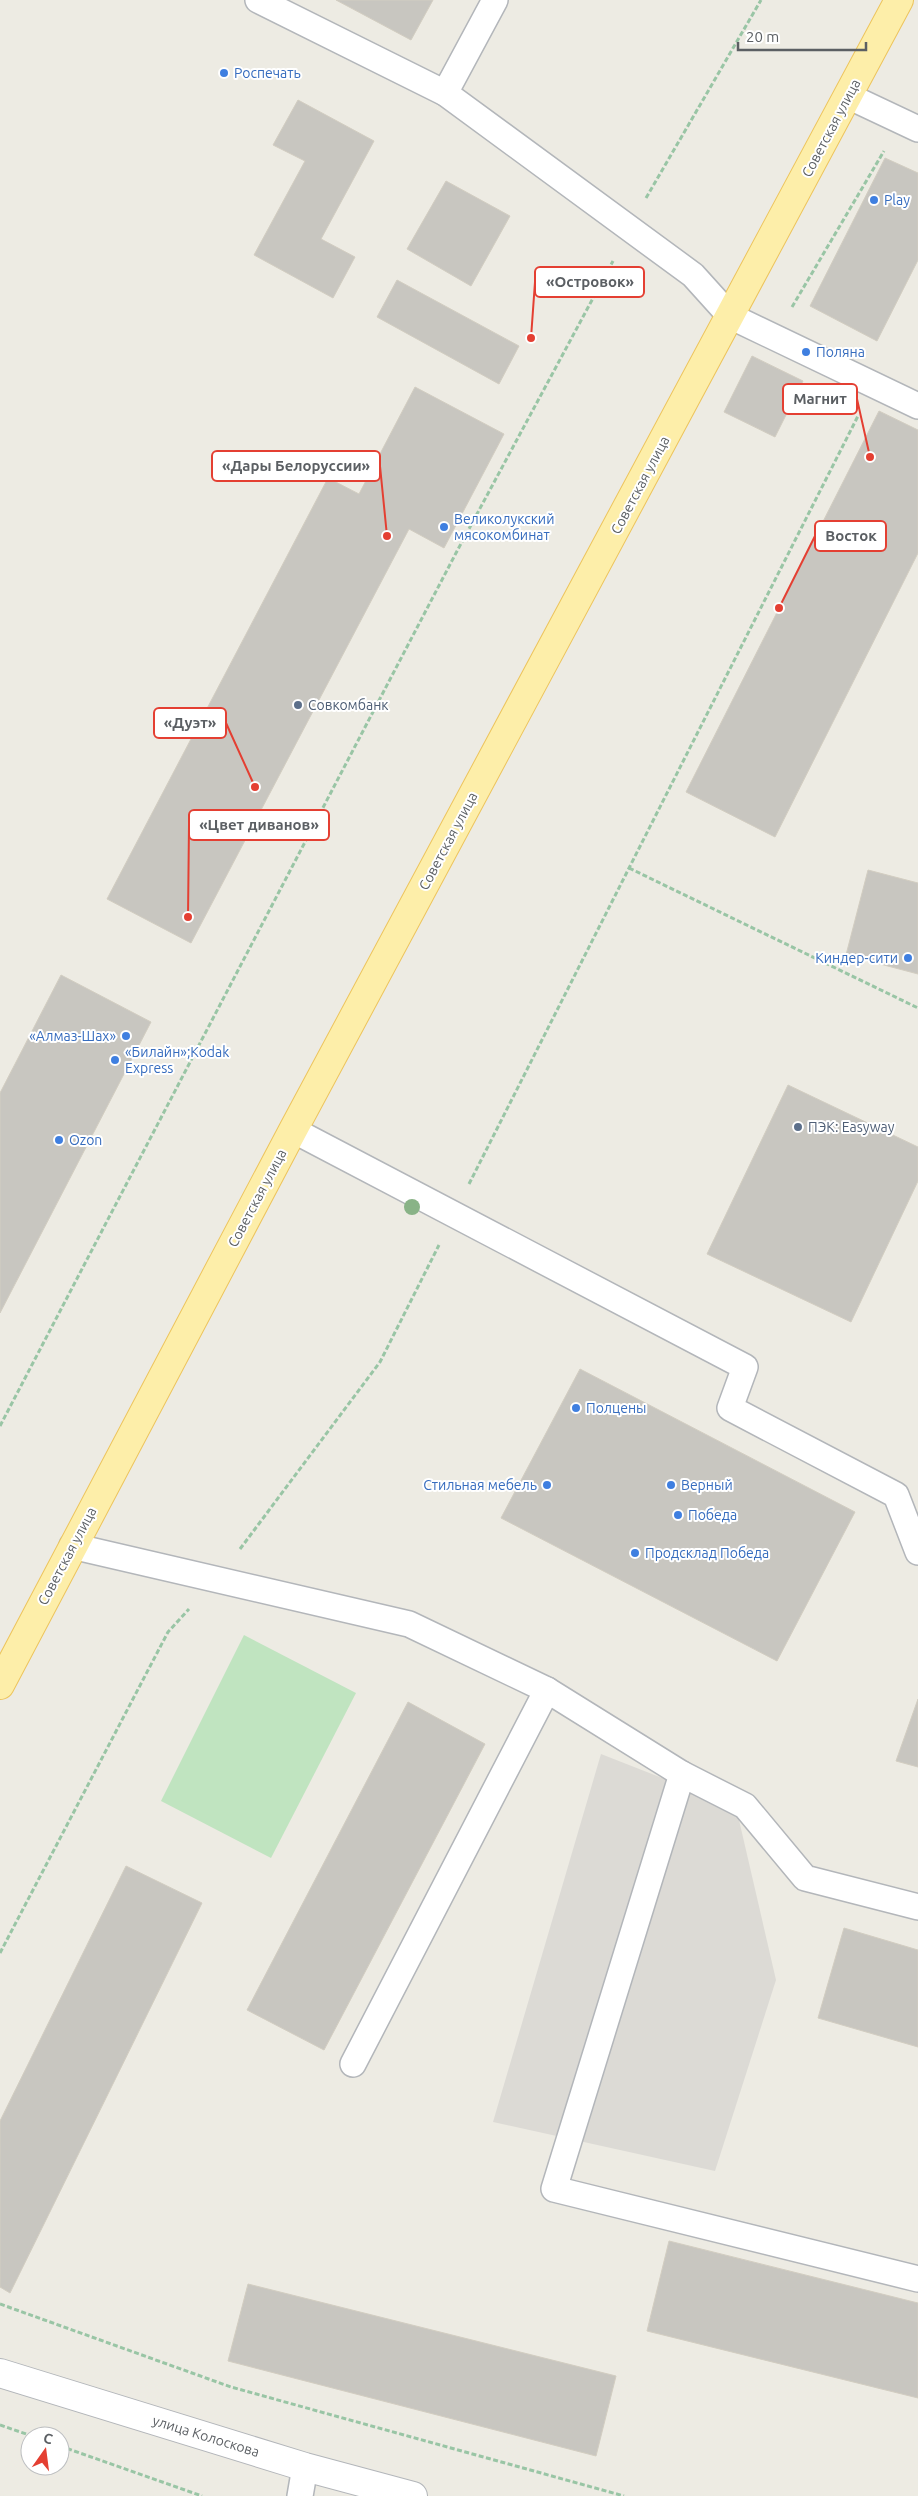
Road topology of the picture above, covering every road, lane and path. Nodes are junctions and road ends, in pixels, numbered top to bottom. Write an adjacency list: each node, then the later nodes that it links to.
1 (258, 0): 5 (lane)
2 (495, 0): 5 (lane)
3 (761, 0): 8 (path)
4 (899, 0): 6 (main road, Советская улица)
5 (445, 93): 8 (lane)
6 (848, 96): 7 (lane); 9 (main road, Советская улица)
7 (910, 125): 10 (path)
8 (629, 228): 9 (lane); 17 (path)
9 (730, 316): 10 (lane); 15 (main road, Советская улица)
10 (774, 337): 11 (lane)
11 (874, 384): 12 (lane); 13 (path)
12 (918, 406)
13 (629, 868): 14 (path); 16 (path)
14 (918, 1008)
15 (293, 1130): 16 (lane); 18 (main road, Советская улица)
16 (454, 1215): 19 (lane); 20 (path)
17 (0, 1426)
18 (72, 1546): 20 (lane); 21 (main road, Советская улица)
19 (918, 1552)
20 (217, 1580): 22 (lane); 25 (path)
21 (0, 1685)
22 (547, 1690): 23 (lane); 26 (lane)
23 (682, 1774): 24 (lane); 27 (lane)
24 (918, 1907)
25 (0, 1953)
26 (353, 2064)
27 (918, 2279)
28 (0, 2304): 37 (path)
29 (0, 2373): 33 (street, улица Колоскова)
30 (0, 2425): 31 (path)
31 (20, 2432)
32 (70, 2450): 34 (path)
33 (305, 2467): 35 (lane); 36 (street, улица Колоскова)
34 (202, 2496)
35 (300, 2496)
36 (413, 2496)
37 (624, 2496)

